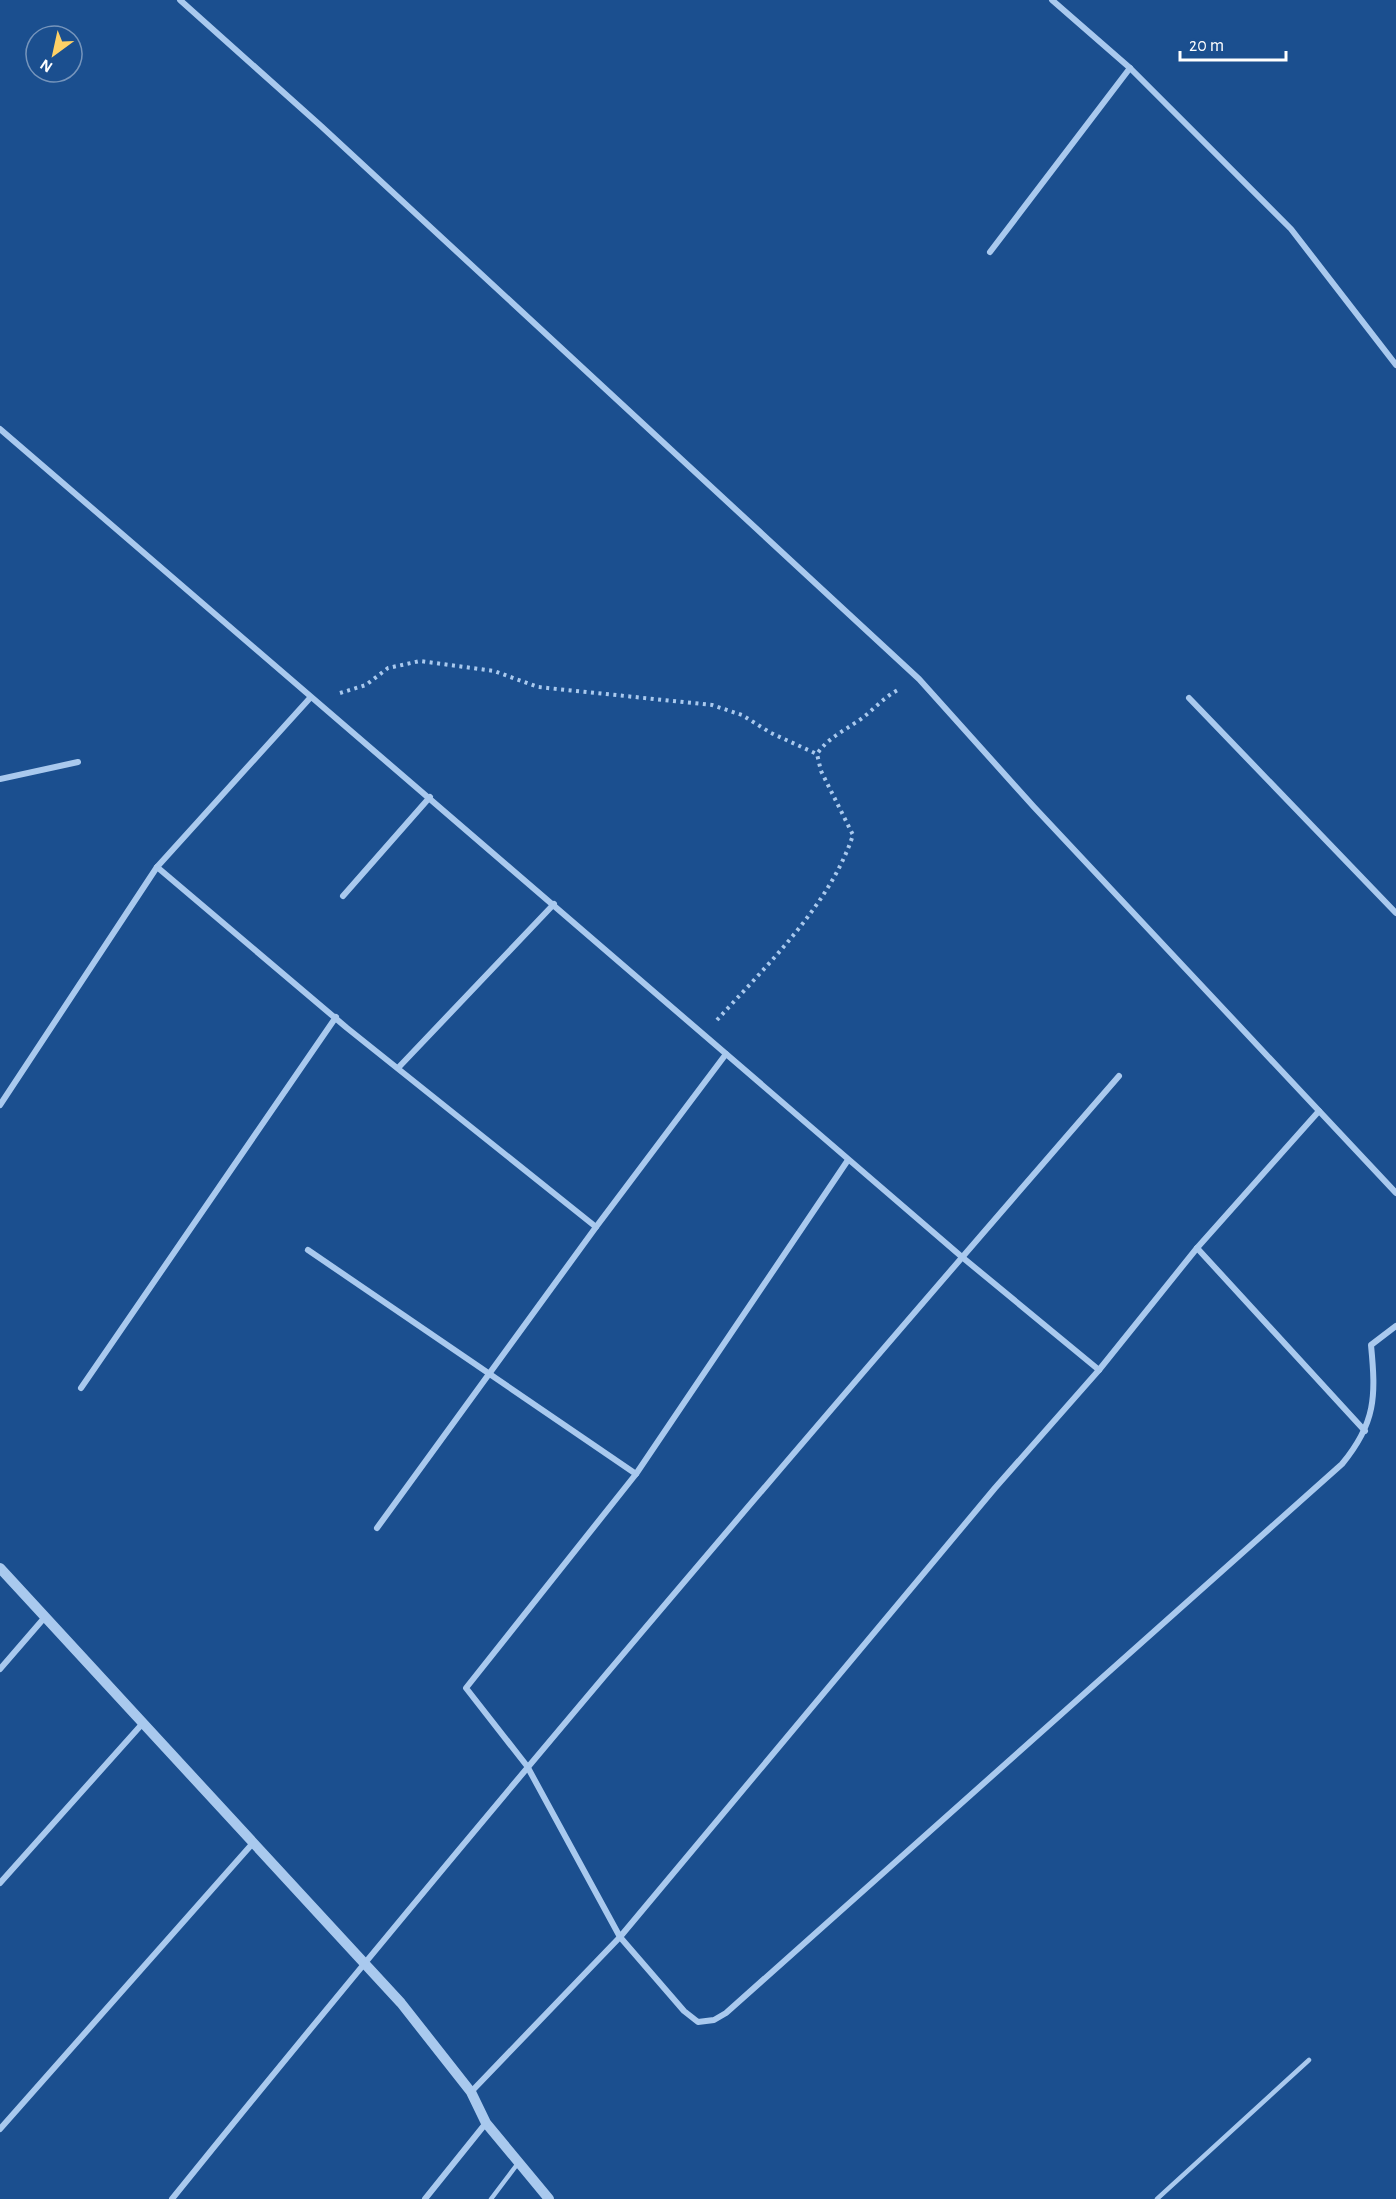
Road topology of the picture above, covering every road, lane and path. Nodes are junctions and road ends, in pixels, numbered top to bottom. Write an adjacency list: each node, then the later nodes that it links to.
1 (180, 0): 7 (street)
2 (1052, 0): 3 (street)
3 (1130, 68): 4 (street); 5 (street)
4 (990, 252)
5 (1396, 365)
6 (0, 429): 8 (street)
7 (919, 679): 10 (path); 24 (street)
8 (310, 698): 10 (path); 13 (street); 14 (street)
9 (1189, 698): 17 (street)
10 (817, 754): 19 (path)
11 (78, 762): 12 (street)
12 (0, 779)
13 (430, 797): 15 (street); 16 (street)
14 (157, 867): 18 (street); 23 (street)
15 (343, 896)
16 (554, 904): 19 (street); 21 (street)
17 (1396, 913)
18 (336, 1017): 21 (street); 34 (street)
19 (704, 1035): 20 (street)
20 (726, 1054): 25 (street); 27 (street)
21 (398, 1068): 27 (street)
22 (1119, 1076): 30 (street)
23 (0, 1105)
24 (1319, 1111): 26 (street); 28 (street)
25 (848, 1160): 30 (street); 36 (street)
26 (1396, 1193)
27 (596, 1227): 33 (street)
28 (1197, 1248): 32 (street); 35 (street)
29 (308, 1250): 33 (street)
30 (962, 1257): 32 (street); 42 (street)
31 (1396, 1326): 35 (street)
32 (1099, 1371): 45 (street)
33 (489, 1372): 36 (street); 37 (street)
34 (81, 1388)
35 (1365, 1431): 45 (street)
36 (636, 1474): 42 (street)
37 (377, 1528)
38 (0, 1568): 39 (street)
39 (45, 1617): 40 (street); 41 (street)
40 (0, 1669)
41 (143, 1723): 43 (street); 44 (street)
42 (527, 1766): 45 (street); 46 (street)
43 (253, 1843): 46 (street); 50 (street)
44 (0, 1883)
45 (620, 1937): 48 (street)
46 (363, 1963): 48 (street); 52 (street)
47 (1309, 2060): 56 (lane)
48 (471, 2092): 49 (street)
49 (486, 2123): 51 (street); 53 (street)
50 (0, 2128)
51 (519, 2162): 54 (lane); 55 (street)
52 (172, 2199)
53 (425, 2199)
54 (491, 2199)
55 (549, 2199)
56 (1156, 2199)

